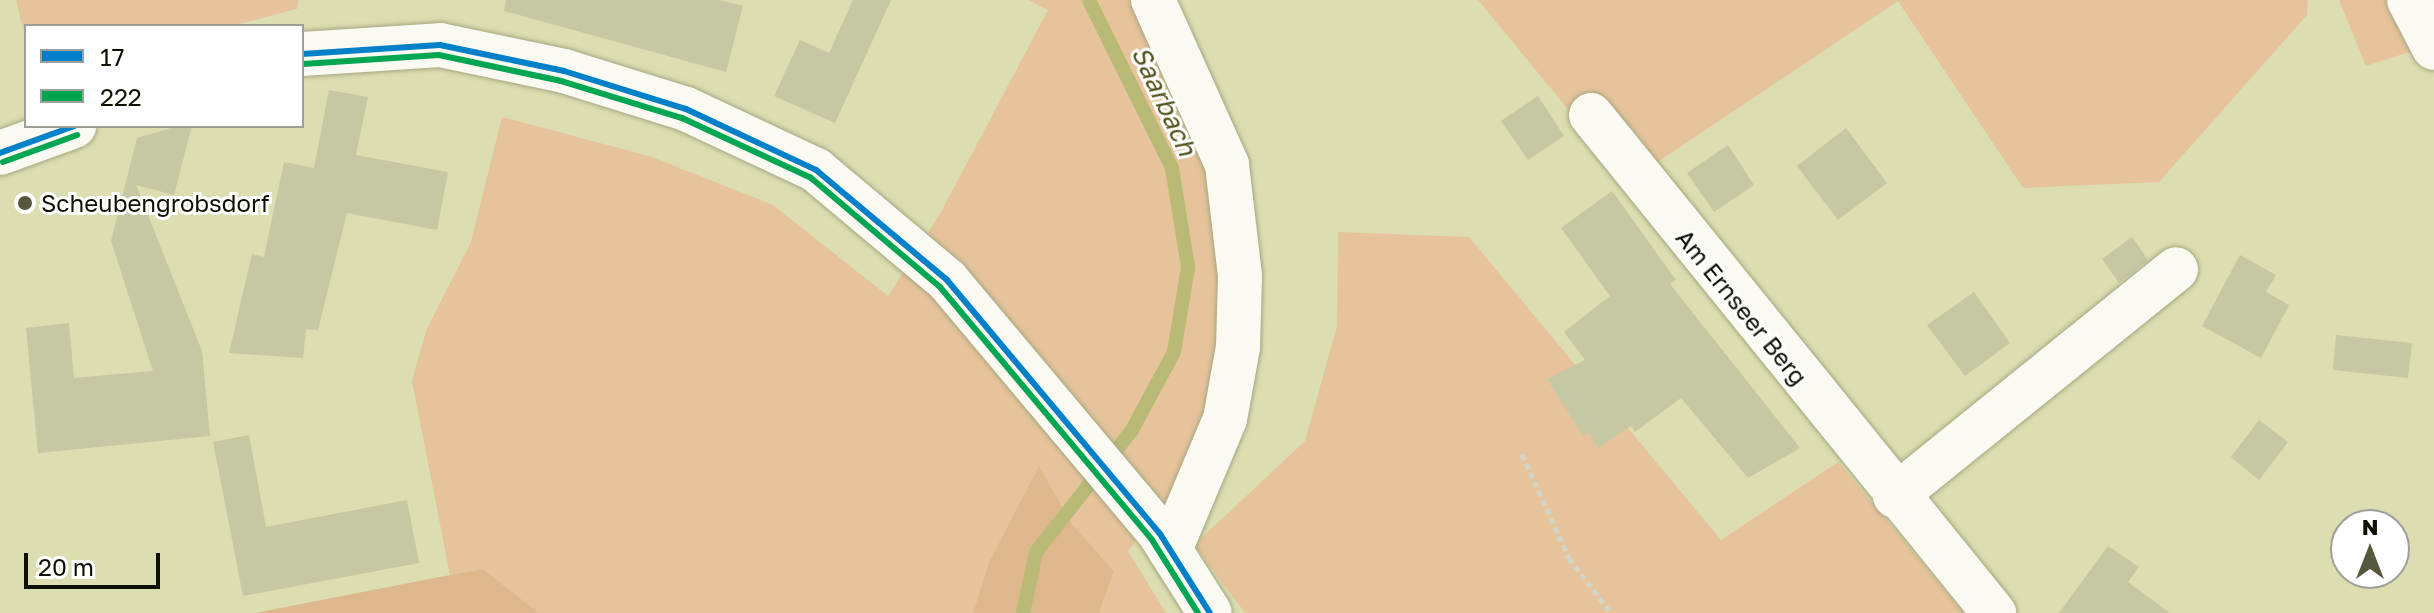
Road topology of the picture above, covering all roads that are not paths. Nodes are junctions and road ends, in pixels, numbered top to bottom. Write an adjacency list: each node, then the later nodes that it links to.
1 (1153, 0): 10 (main road)
2 (2409, 0): 3 (main road)
3 (2434, 48)
4 (304, 54): 10 (main road)
5 (1591, 115): 9 (main road, Am Ernseer Berg)
6 (69, 128): 7 (main road)
7 (0, 153)
8 (2176, 269): 9 (main road)
9 (1895, 496): 12 (main road, Am Ernseer Berg)
10 (1165, 542): 11 (main road)
11 (1210, 613)
12 (1994, 613)

